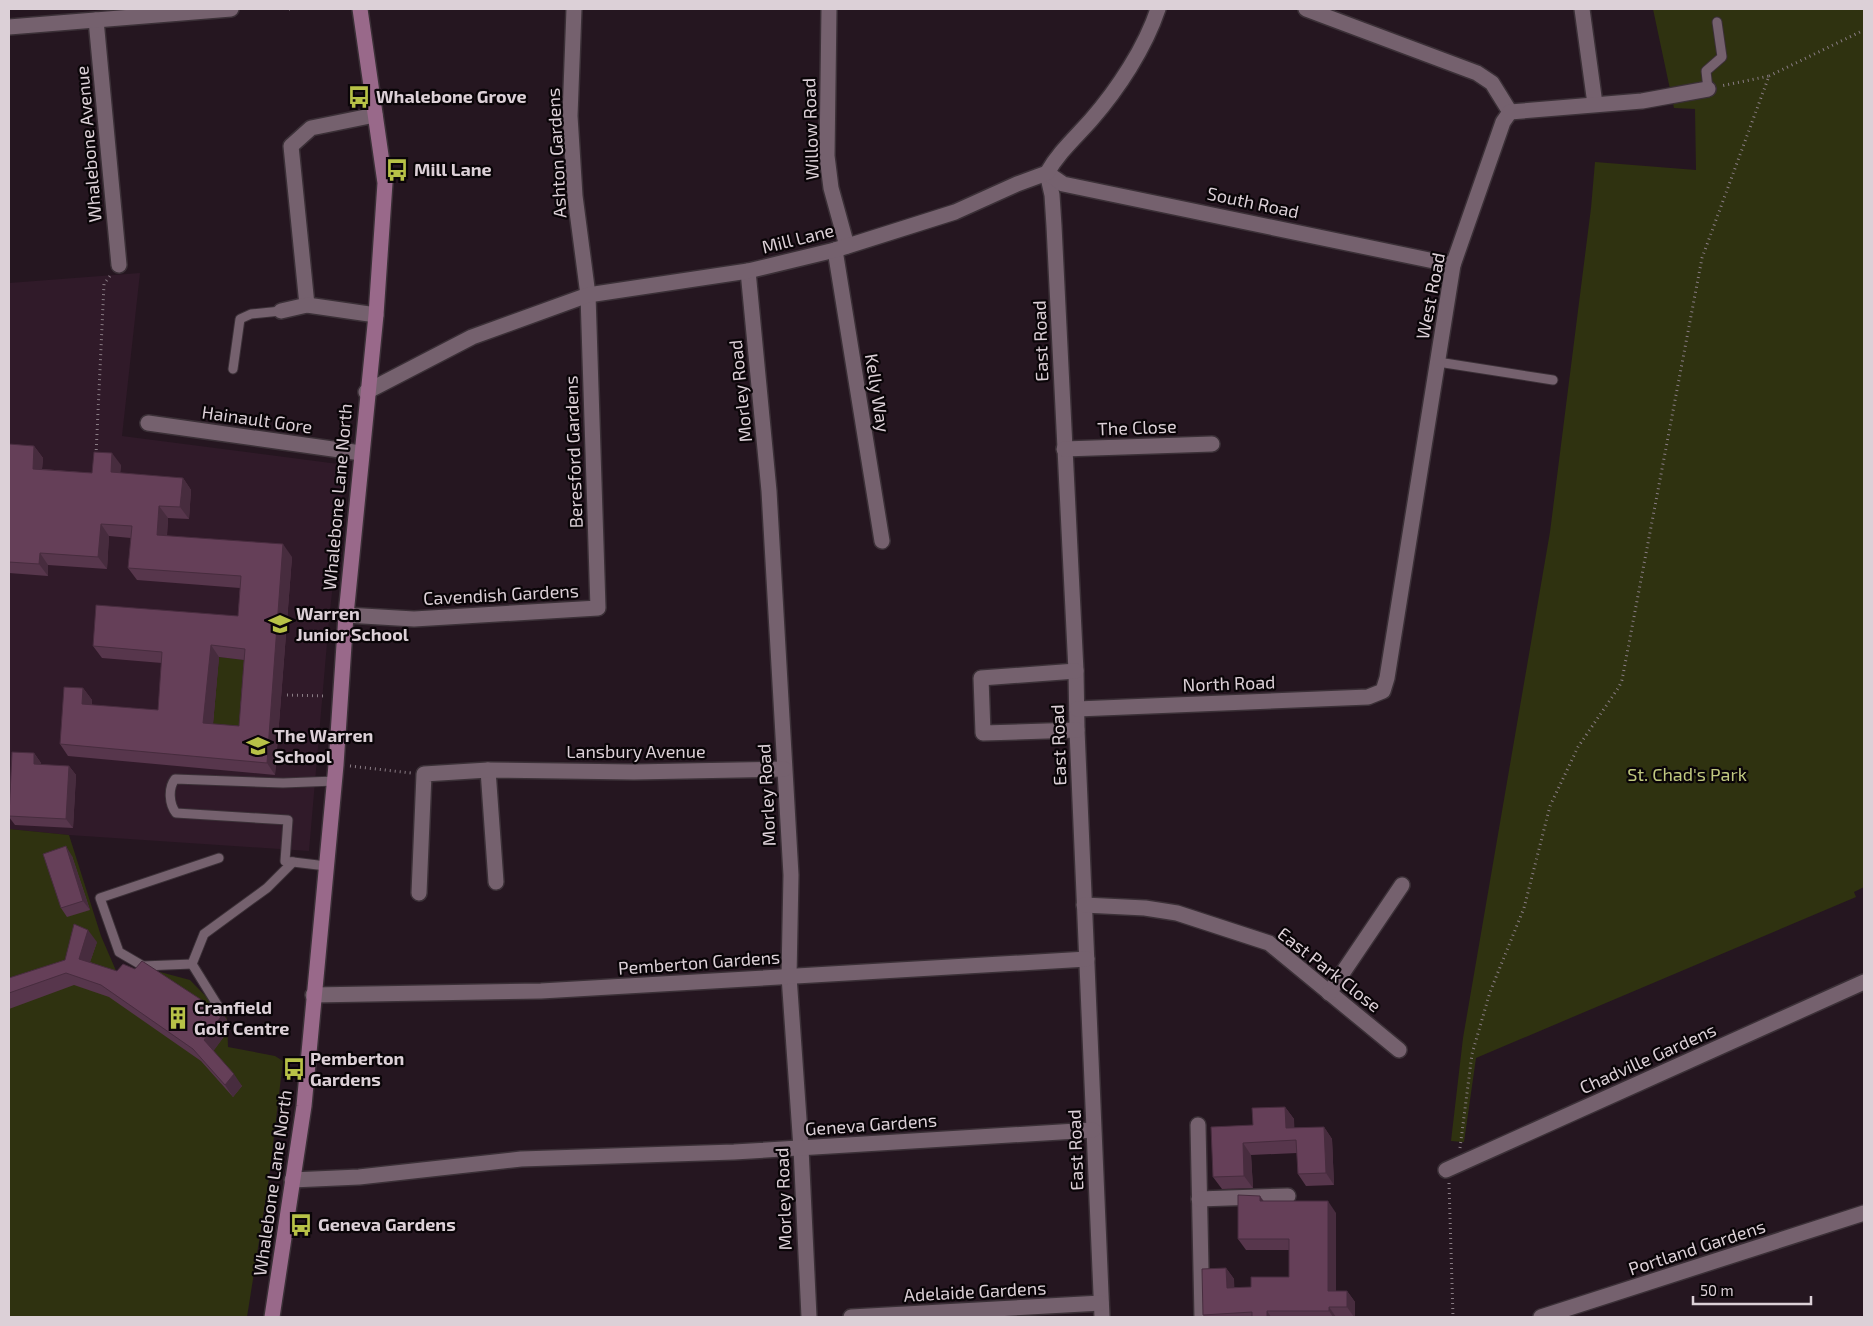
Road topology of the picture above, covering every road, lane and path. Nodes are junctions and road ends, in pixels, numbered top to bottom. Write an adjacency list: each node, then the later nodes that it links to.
1 (231, 9): 10 (street)
2 (289, 9): 3 (path)
3 (293, 9)
4 (360, 9): 19 (main road, Whalebone Lane North)
5 (574, 9): 25 (street, Ashton Gardens)
6 (829, 9): 21 (street, Willow Road)
7 (1158, 9): 20 (street)
8 (1306, 9): 18 (street)
9 (1582, 9): 17 (street)
10 (121, 13): 11 (street)
11 (96, 20): 13 (street); 22 (street, Whalebone Avenue)
12 (1717, 22): 16 (lane)
13 (9, 27)
14 (1864, 30): 15 (path)
15 (1769, 76): 16 (path); 70 (path)
16 (1708, 89): 17 (street)
17 (1595, 104): 18 (street)
18 (1510, 112): 23 (street, West Road)
19 (375, 115): 26 (street); 28 (main road, Whalebone Lane North)
20 (1047, 173): 21 (street, Mill Lane); 23 (street, South Road); 35 (street, East Road)
21 (841, 248): 24 (street, Mill Lane); 38 (street, Kelly Way)
22 (119, 265): 37 (path)
23 (1454, 265): 29 (street, West Road)
24 (748, 270): 25 (street, Mill Lane); 48 (street, Morley Road)
25 (588, 295): 32 (street, Mill Lane); 39 (street, Beresford Gardens)
26 (307, 305): 27 (street); 28 (street)
27 (281, 311): 30 (lane)
28 (376, 315): 32 (main road, Whalebone Lane North)
29 (1438, 362): 31 (lane); 42 (street, West Road)
30 (233, 369)
31 (1553, 380)
32 (366, 392): 36 (main road, Whalebone Lane North)
33 (148, 423): 36 (street, Hainault Gore)
34 (1212, 444): 35 (street, The Close)
35 (1064, 448): 41 (street, East Road)
36 (361, 453): 40 (main road, Whalebone Lane North)
37 (96, 463)
38 (882, 541)
39 (598, 608): 40 (street, Cavendish Gardens)
40 (346, 615): 44 (main road, Whalebone Lane North)
41 (1076, 671): 45 (street, East Road); 46 (street)
42 (1383, 691): 45 (street, North Road)
43 (287, 694): 44 (path)
44 (341, 697): 47 (main road, Whalebone Lane North)
45 (1077, 710): 46 (street, East Road)
46 (1077, 730): 58 (street, East Road)
47 (336, 765): 50 (path); 51 (main road, Whalebone Lane North)
48 (784, 769): 49 (street, Lansbury Avenue); 61 (street, Morley Road)
49 (488, 770): 50 (street, Lansbury Avenue); 55 (street)
50 (424, 774): 57 (street)
51 (335, 781): 53 (lane); 54 (main road, Whalebone Lane North)
52 (219, 858): 60 (lane)
53 (293, 862): 54 (lane); 60 (lane)
54 (326, 866): 64 (main road, Whalebone Lane North)
55 (496, 882)
56 (1402, 885): 63 (street)
57 (419, 893)
58 (1084, 905): 59 (street, East Road); 63 (street, East Park Close)
59 (1087, 959): 61 (street, Pemberton Gardens); 68 (street, East Road)
60 (192, 964): 65 (lane)
61 (789, 976): 64 (street, Pemberton Gardens); 69 (street, Morley Road)
62 (1864, 982): 70 (street, Chadville Gardens)
63 (1329, 993): 66 (street, East Park Close)
64 (313, 995): 72 (main road, Whalebone Lane North)
65 (218, 1006)
66 (1399, 1050)
67 (1198, 1125): 74 (street)
68 (1093, 1130): 69 (street, Geneva Gardens); 76 (street, East Road)
69 (801, 1148): 72 (street, Geneva Gardens); 79 (street, Morley Road)
70 (1462, 1163): 71 (street, Chadville Gardens)
71 (1446, 1170): 82 (path)
72 (292, 1180): 78 (main road, Whalebone Lane North)
73 (1288, 1196): 74 (street)
74 (1199, 1199): 81 (street)
75 (1864, 1213): 83 (street, Portland Gardens)
76 (1102, 1310): 77 (street, Adelaide Gardens)
77 (906, 1316): 80 (street, Adelaide Gardens)
78 (272, 1317)
79 (809, 1317)
80 (851, 1317)
81 (1202, 1317)
82 (1453, 1317)
83 (1541, 1317)

